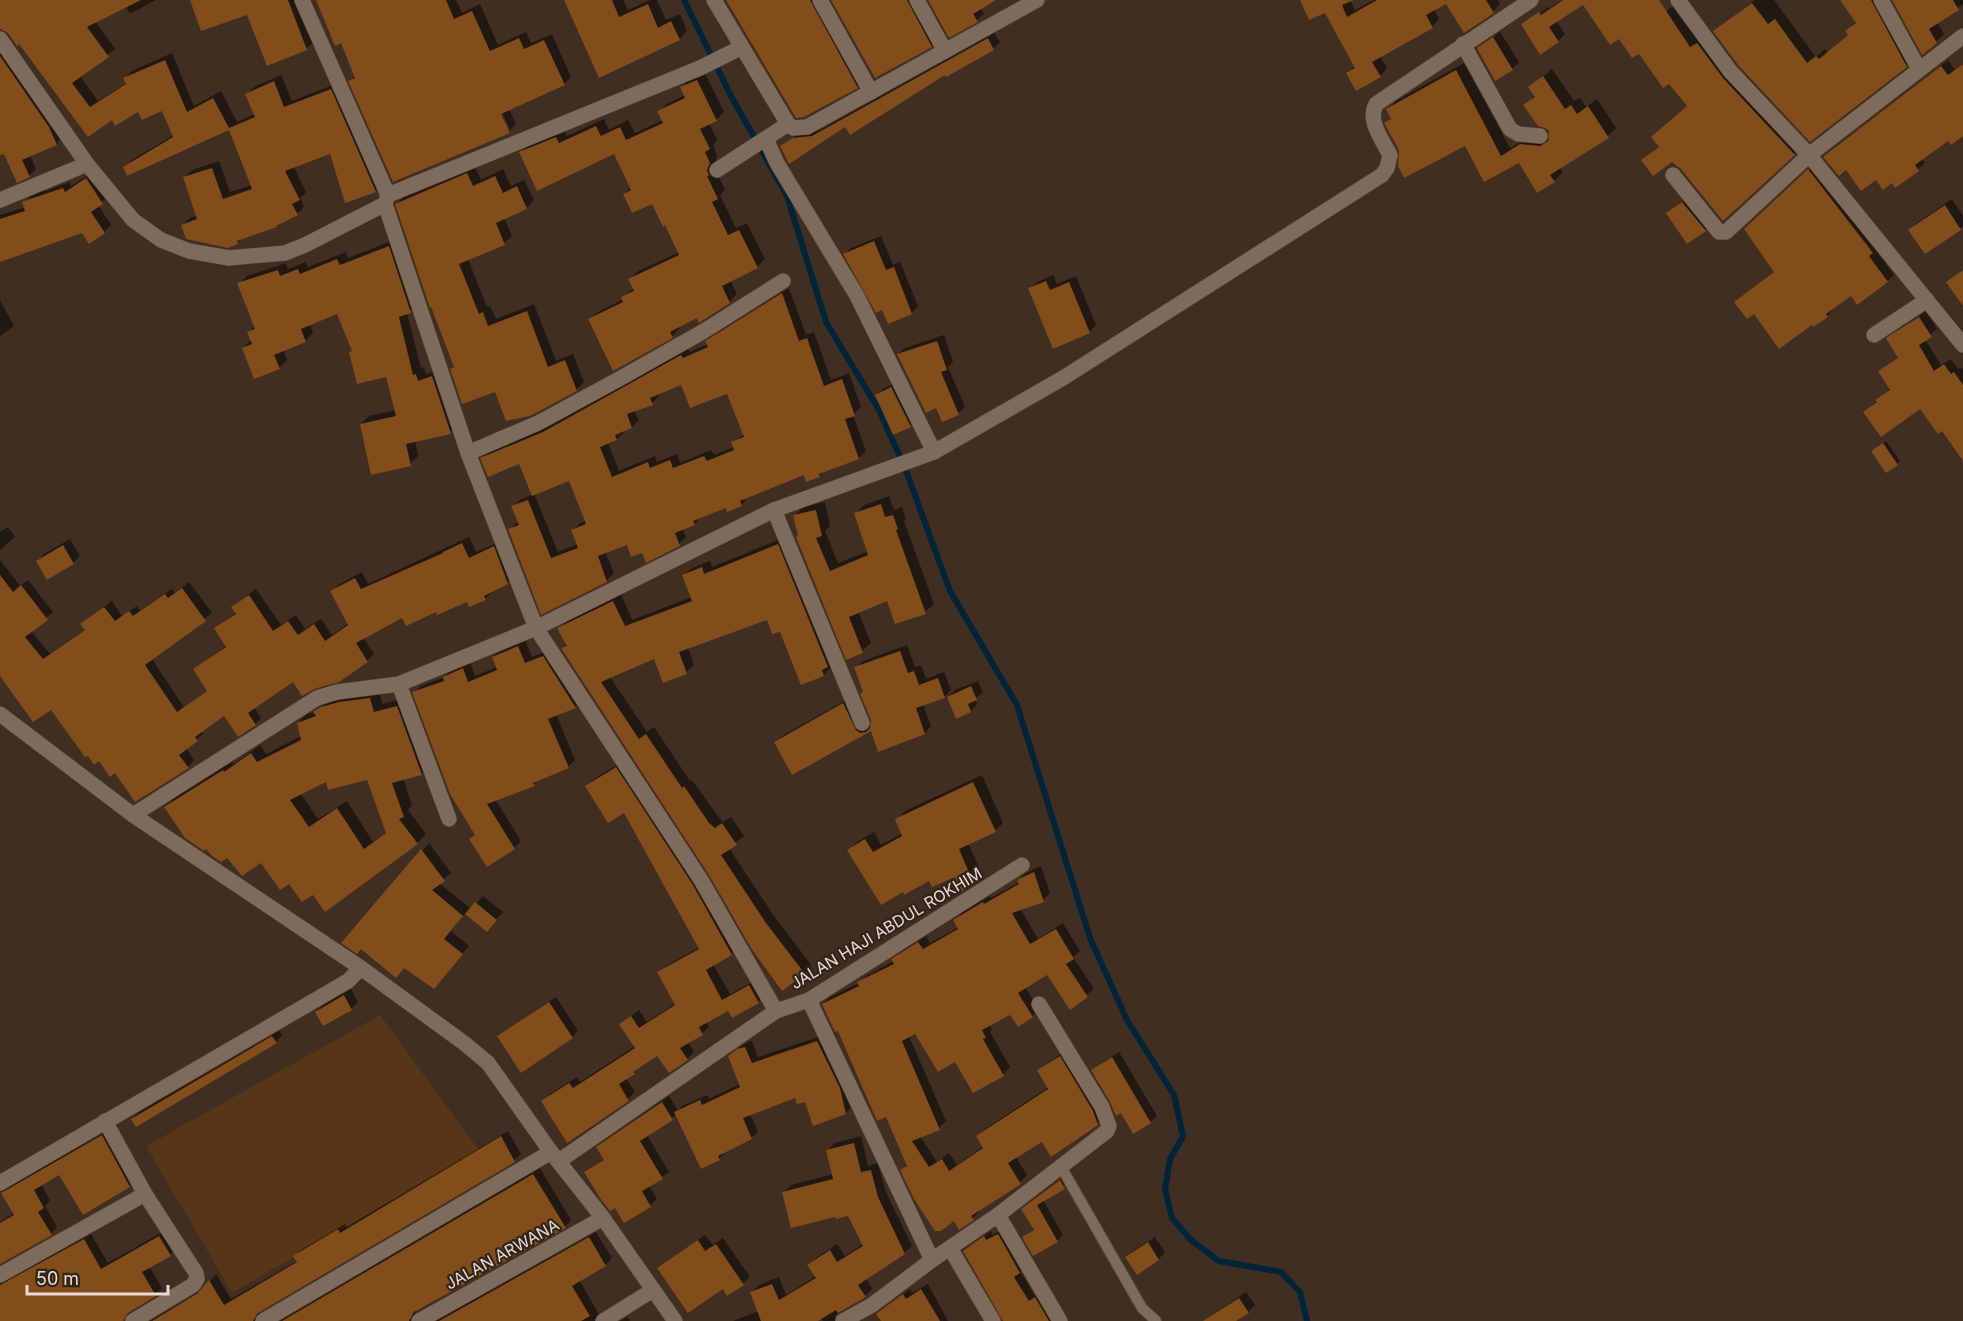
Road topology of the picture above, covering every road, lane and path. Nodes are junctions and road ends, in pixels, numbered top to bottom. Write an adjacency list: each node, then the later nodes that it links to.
1 (302, 0): 25 (street)
2 (714, 0): 13 (street)
3 (820, 0): 16 (street)
4 (917, 0): 14 (street)
5 (1037, 0): 9 (street)
6 (1531, 0): 12 (street)
7 (1678, 0): 20 (street)
8 (1881, 0): 15 (street)
9 (1011, 6): 14 (street)
10 (1963, 36): 15 (street)
11 (0, 39): 21 (street)
12 (1463, 44): 18 (street); 30 (street)
13 (742, 47): 17 (street); 25 (street)
14 (945, 51): 16 (street)
15 (1919, 69): 20 (street)
16 (871, 92): 17 (street)
17 (788, 124): 19 (street)
18 (1540, 136)
19 (760, 143): 22 (street); 30 (street)
20 (1809, 155): 23 (street); 27 (street)
21 (87, 164): 24 (street); 25 (street)
22 (717, 170)
23 (1672, 175)
24 (0, 200)
25 (387, 200): 31 (street)
26 (783, 280): 31 (street)
27 (1927, 300): 28 (street); 29 (street)
28 (1874, 335)
29 (1963, 345)
30 (934, 452): 32 (street)
31 (468, 453): 33 (street)
32 (774, 510): 33 (street); 36 (street)
33 (536, 628): 34 (street); 43 (street)
34 (399, 684): 37 (street); 38 (street)
35 (0, 714): 37 (street)
36 (862, 723)
37 (134, 815): 40 (street)
38 (449, 819)
39 (1022, 865): 41 (street, JALAN HAJI ABDUL ROKHIM)
40 (361, 968): 44 (street); 45 (street)
41 (809, 1000): 43 (street, JALAN HAJI ABDUL ROKHIM); 52 (street)
42 (1039, 1004): 46 (street)
43 (776, 1011): 45 (street, JALAN HAJI ABDUL ROKHIM)
44 (105, 1121): 47 (street); 48 (street)
45 (555, 1156): 50 (street); 57 (street, JALAN HAJI ABDUL ROKHIM)
46 (1060, 1165): 49 (street); 64 (lane)
47 (0, 1183)
48 (145, 1194): 53 (street); 56 (street)
49 (998, 1215): 51 (street); 63 (street)
50 (603, 1218): 54 (street); 58 (street, JALAN ARWANA)
51 (950, 1248): 52 (street); 62 (street)
52 (932, 1260): 61 (street)
53 (0, 1275)
54 (653, 1290): 55 (street); 60 (street)
55 (626, 1316): 59 (street)
56 (133, 1321)
57 (263, 1321)
58 (418, 1321)
59 (603, 1321)
60 (675, 1321)
61 (843, 1321)
62 (993, 1321)
63 (1059, 1321)
64 (1156, 1321)

